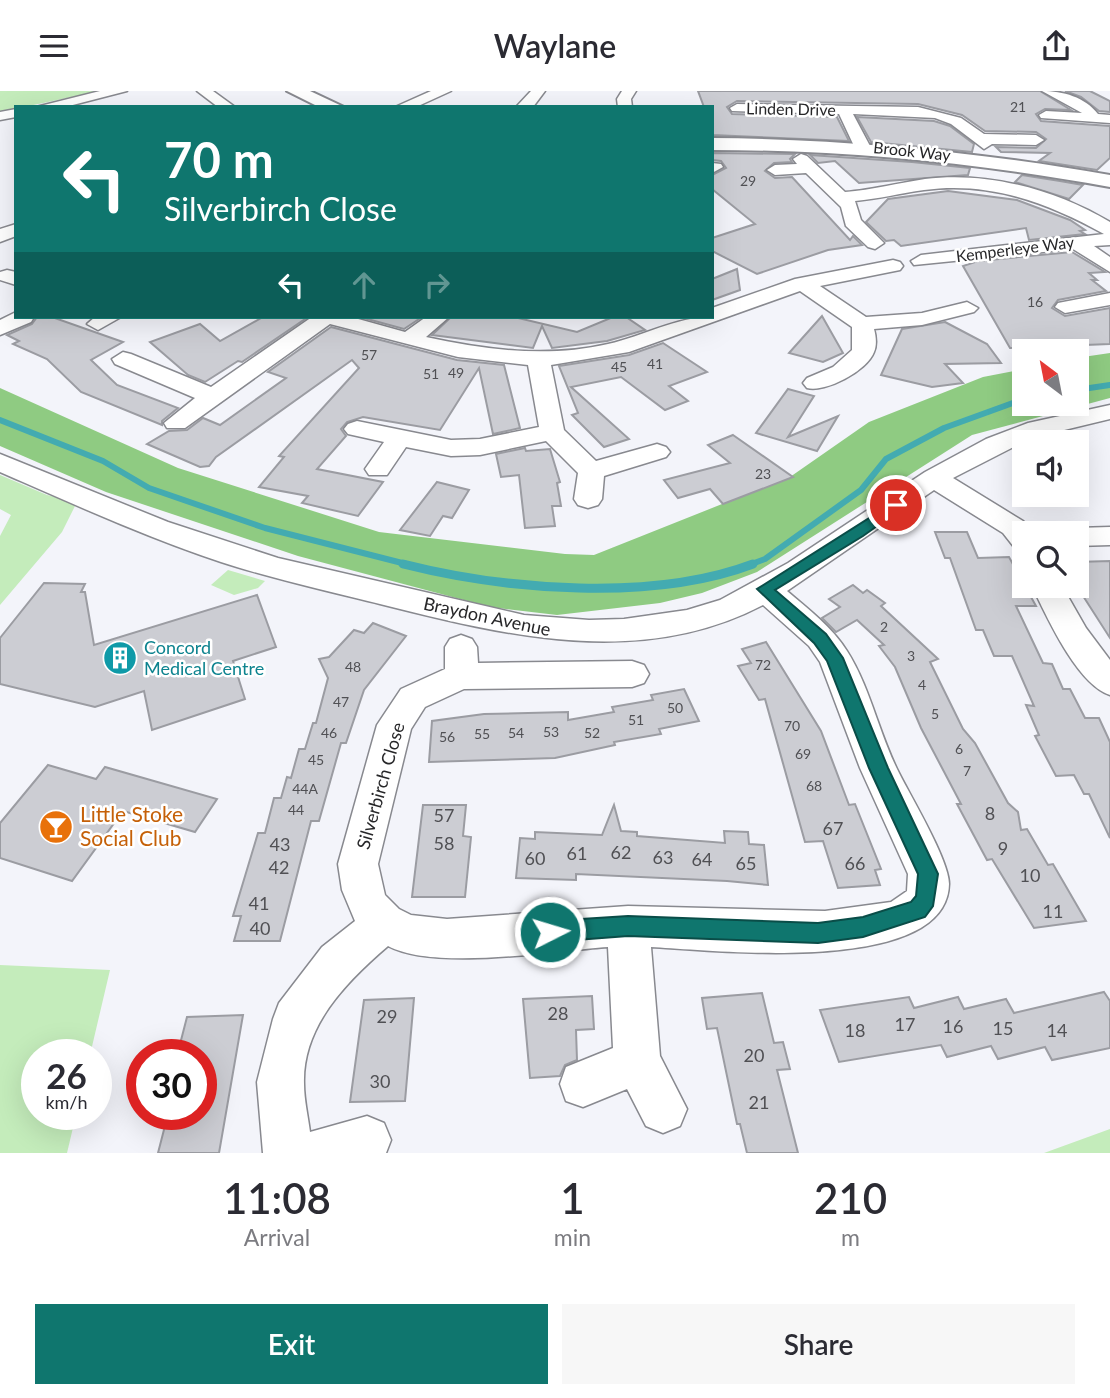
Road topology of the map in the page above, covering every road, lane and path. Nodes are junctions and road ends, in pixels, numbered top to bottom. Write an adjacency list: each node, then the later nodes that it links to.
1 (120, 91): 7 (street)
2 (204, 91): 8 (street)
3 (295, 91): 9 (street)
4 (444, 91): 10 (street)
5 (538, 91): 11 (street)
6 (1049, 91): 14 (street)
7 (54, 105)
8 (225, 105)
9 (330, 105)
10 (407, 105)
11 (526, 105)
12 (844, 110): 16 (street, Linden Drive); 17 (street, Linden Drive); 19 (street, Linden Drive)
13 (1046, 115): 14 (street)
14 (1094, 118): 15 (street)
15 (1110, 119)
16 (783, 122)
17 (1036, 140)
18 (714, 144): 19 (street, Brook Way)
19 (862, 146): 21 (street, Brook Way)
20 (775, 170): 22 (street)
21 (1110, 181)
22 (843, 197): 24 (street); 28 (street)
23 (14, 221): 25 (street)
24 (1110, 230)
25 (0, 236)
26 (1110, 239): 27 (street, Kemperleye Way)
27 (1075, 242): 29 (street); 30 (street, Kemperleye Way)
28 (875, 243)
29 (1110, 267)
30 (802, 283): 35 (street, Kemperleye Way); 41 (street)
31 (1063, 286): 32 (street)
32 (1102, 304): 33 (street)
33 (1065, 307)
34 (967, 308): 41 (street)
35 (714, 315)
36 (19, 319): 42 (street)
37 (325, 319): 47 (street)
38 (335, 319): 43 (street, Kemperleye Way)
39 (436, 319): 43 (street)
40 (701, 319): 44 (street, Kemperleye Way)
41 (862, 324): 46 (street)
42 (1, 327)
43 (408, 340): 44 (street, Kemperleye Way)
44 (538, 358): 51 (street)
45 (123, 359): 47 (street)
46 (830, 384)
47 (213, 397): 49 (street)
48 (1110, 411): 57 (street, Braydon Avenue)
49 (176, 423)
50 (358, 429): 52 (street)
51 (552, 432): 52 (street); 56 (street)
52 (400, 438): 55 (street)
53 (657, 452): 56 (street)
54 (0, 462): 62 (street, Braydon Avenue)
55 (378, 469)
56 (590, 471): 58 (street)
57 (934, 478): 59 (street); 62 (street, Braydon Avenue)
58 (588, 499)
59 (1012, 526)
60 (1110, 536): 61 (street)
61 (1089, 537)
62 (765, 589): 67 (street)
63 (1053, 598): 65 (street)
64 (632, 674): 66 (street, Silverbirch Close)
65 (1110, 683)
66 (384, 923): 67 (street); 72 (street)
67 (628, 926): 68 (street)
68 (637, 1061): 69 (street); 70 (street)
69 (583, 1084)
70 (663, 1109)
71 (366, 1140): 73 (street)
72 (288, 1153)
73 (319, 1153)

